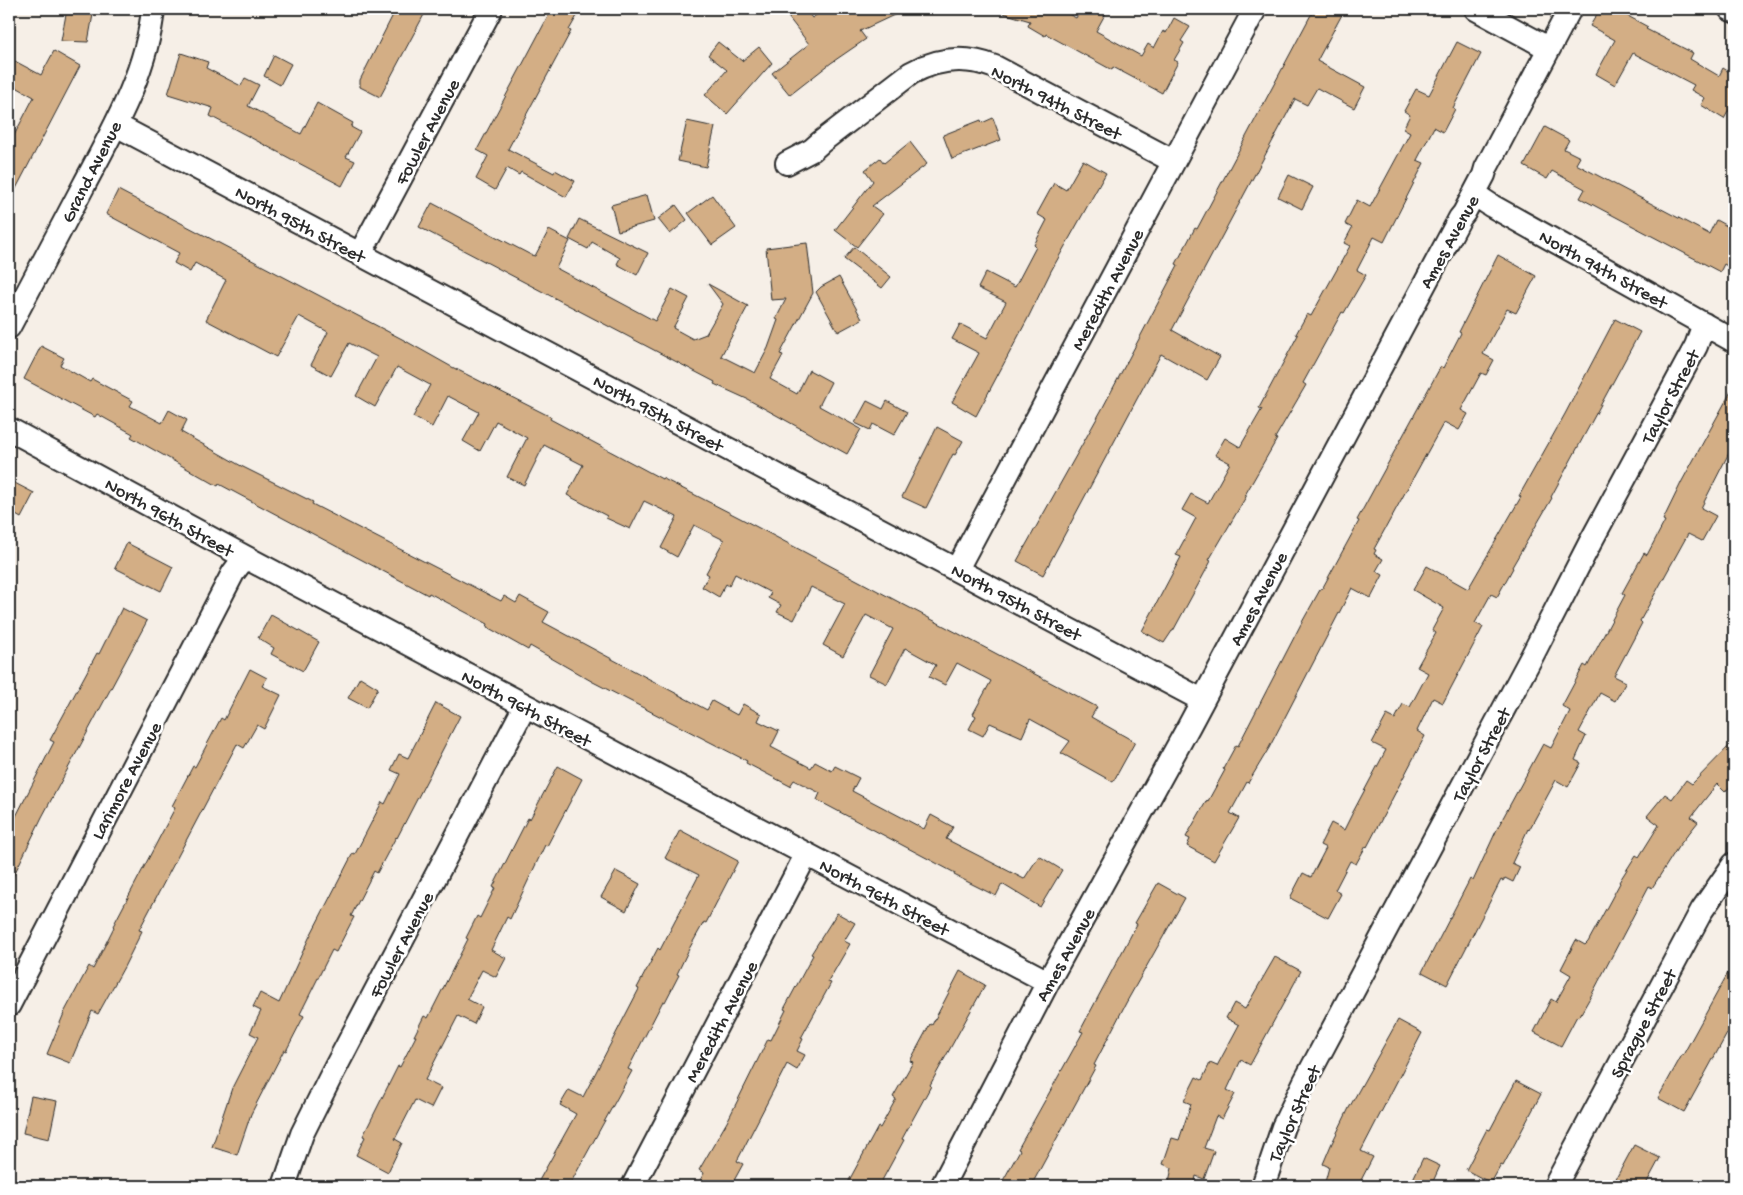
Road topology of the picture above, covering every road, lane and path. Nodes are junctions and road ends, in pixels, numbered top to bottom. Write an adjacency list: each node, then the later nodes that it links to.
1 (153, 9): 9 (street, Grand Avenue)
2 (491, 9): 13 (street, Fowler Avenue)
3 (1255, 9): 10 (street, Meredith Avenue)
4 (1476, 9): 8 (street)
5 (1570, 9): 8 (street, Ames Avenue)
6 (1730, 9): 7 (street)
7 (1734, 11)
8 (1548, 48): 12 (street, Ames Avenue)
9 (116, 124): 13 (street, North 95th Street); 15 (street, Grand Avenue)
10 (1174, 161): 11 (street, North 94th Street); 19 (street, Meredith Avenue)
11 (787, 163)
12 (1474, 194): 14 (street, North 94th Street); 20 (street, Ames Avenue)
13 (360, 254): 19 (street, North 95th Street)
14 (1704, 324): 16 (street, North 94th Street); 29 (street, Taylor Street)
15 (9, 327)
16 (1734, 341)
17 (9, 429): 18 (street, North 96th Street)
18 (245, 557): 21 (street, North 96th Street); 25 (street, Larimore Avenue)
19 (957, 569): 20 (street, North 95th Street)
20 (1202, 700): 24 (street, Ames Avenue)
21 (525, 706): 22 (street, North 96th Street); 26 (street, Fowler Avenue)
22 (806, 855): 24 (street, North 96th Street); 27 (street, Meredith Avenue)
23 (1734, 864): 30 (street, Sprague Street)
24 (1048, 982): 28 (street, Ames Avenue)
25 (9, 1005)
26 (284, 1186)
27 (633, 1186)
28 (942, 1186)
29 (1263, 1186)
30 (1555, 1186)

